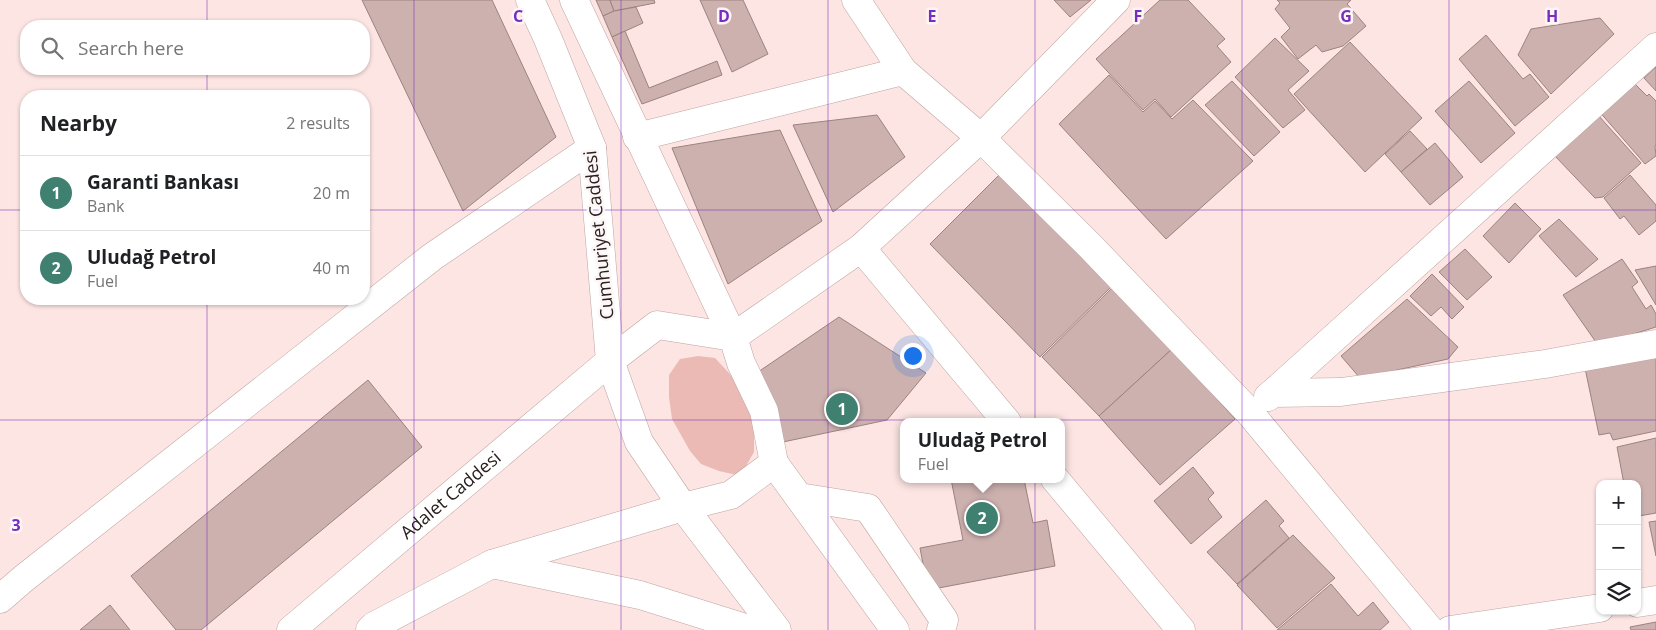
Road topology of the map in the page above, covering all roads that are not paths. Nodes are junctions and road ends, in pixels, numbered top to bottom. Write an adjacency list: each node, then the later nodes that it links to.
1 (530, 0): 9 (street, Cumhuriyet Caddesi)
2 (574, 0): 7 (street)
3 (856, 0): 6 (street)
4 (1116, 0): 8 (street)
5 (1656, 47): 14 (street)
6 (903, 71): 7 (street); 8 (street)
7 (637, 136): 11 (street)
8 (981, 138): 10 (street); 15 (street)
9 (592, 148): 13 (street, Cumhuriyet Caddesi); 22 (street)
10 (861, 248): 11 (street); 16 (street)
11 (733, 338): 13 (street); 17 (street)
12 (1656, 344): 14 (street)
13 (610, 361): 20 (street); 26 (street, Adalet Caddesi)
14 (1273, 393): 15 (street)
15 (1249, 412): 33 (street)
16 (1004, 418)
17 (774, 463): 19 (street); 20 (street)
18 (1058, 483): 32 (street)
19 (799, 497): 30 (street); 31 (street)
20 (683, 507): 21 (street); 29 (street)
21 (492, 564): 27 (street); 28 (street)
22 (0, 599)
23 (1656, 600): 24 (street)
24 (1641, 602)
25 (1596, 609): 34 (street)
26 (291, 630)
27 (370, 630)
28 (752, 630)
29 (777, 630)
30 (895, 630)
31 (941, 630)
32 (1181, 630)
33 (1430, 630)
34 (1450, 630)

